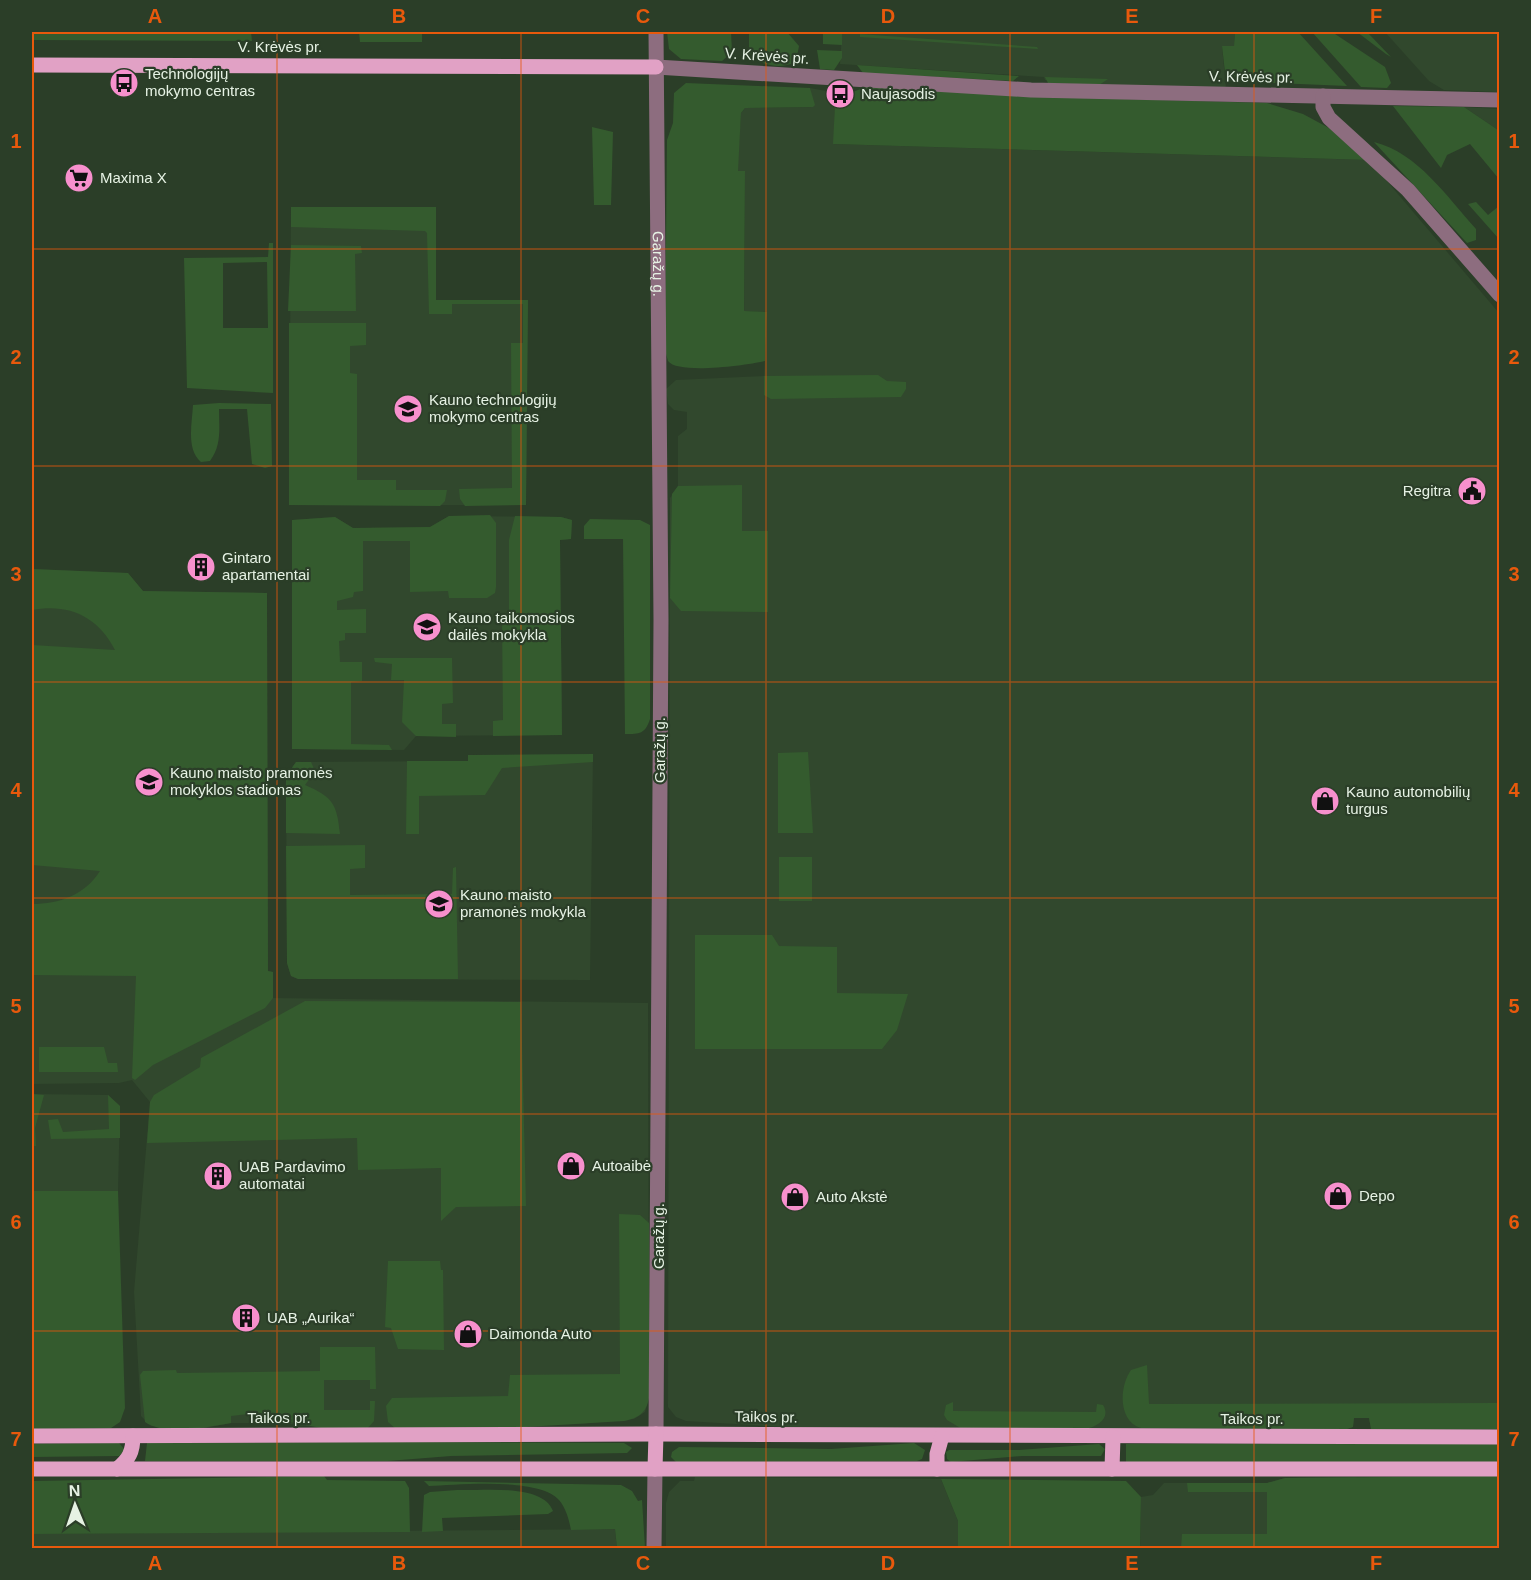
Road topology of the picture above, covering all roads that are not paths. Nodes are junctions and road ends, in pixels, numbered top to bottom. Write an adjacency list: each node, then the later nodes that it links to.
1 (656, 32): 3 (street, Garažų g.)
2 (32, 65): 3 (main road, V. Krėvės pr.)
3 (656, 67): 4 (street, V. Krėvės pr.); 7 (street, Garažų g.)
4 (1323, 96): 5 (street, V. Krėvės pr.); 6 (street)
5 (1500, 100)
6 (1500, 295)
7 (657, 1434): 9 (main road, Taikos pr.); 10 (main road, Taikos pr.); 14 (main road)
8 (32, 1436): 9 (main road, Taikos pr.)
9 (133, 1436): 13 (main road)
10 (942, 1436): 11 (main road, Taikos pr.); 16 (main road)
11 (1113, 1437): 12 (main road, Taikos pr.); 17 (main road)
12 (1500, 1437)
13 (117, 1468): 14 (main road); 15 (main road)
14 (655, 1468): 16 (main road); 19 (street)
15 (32, 1469)
16 (937, 1469): 17 (main road)
17 (1112, 1469): 18 (main road)
18 (1500, 1469)
19 (654, 1548)

